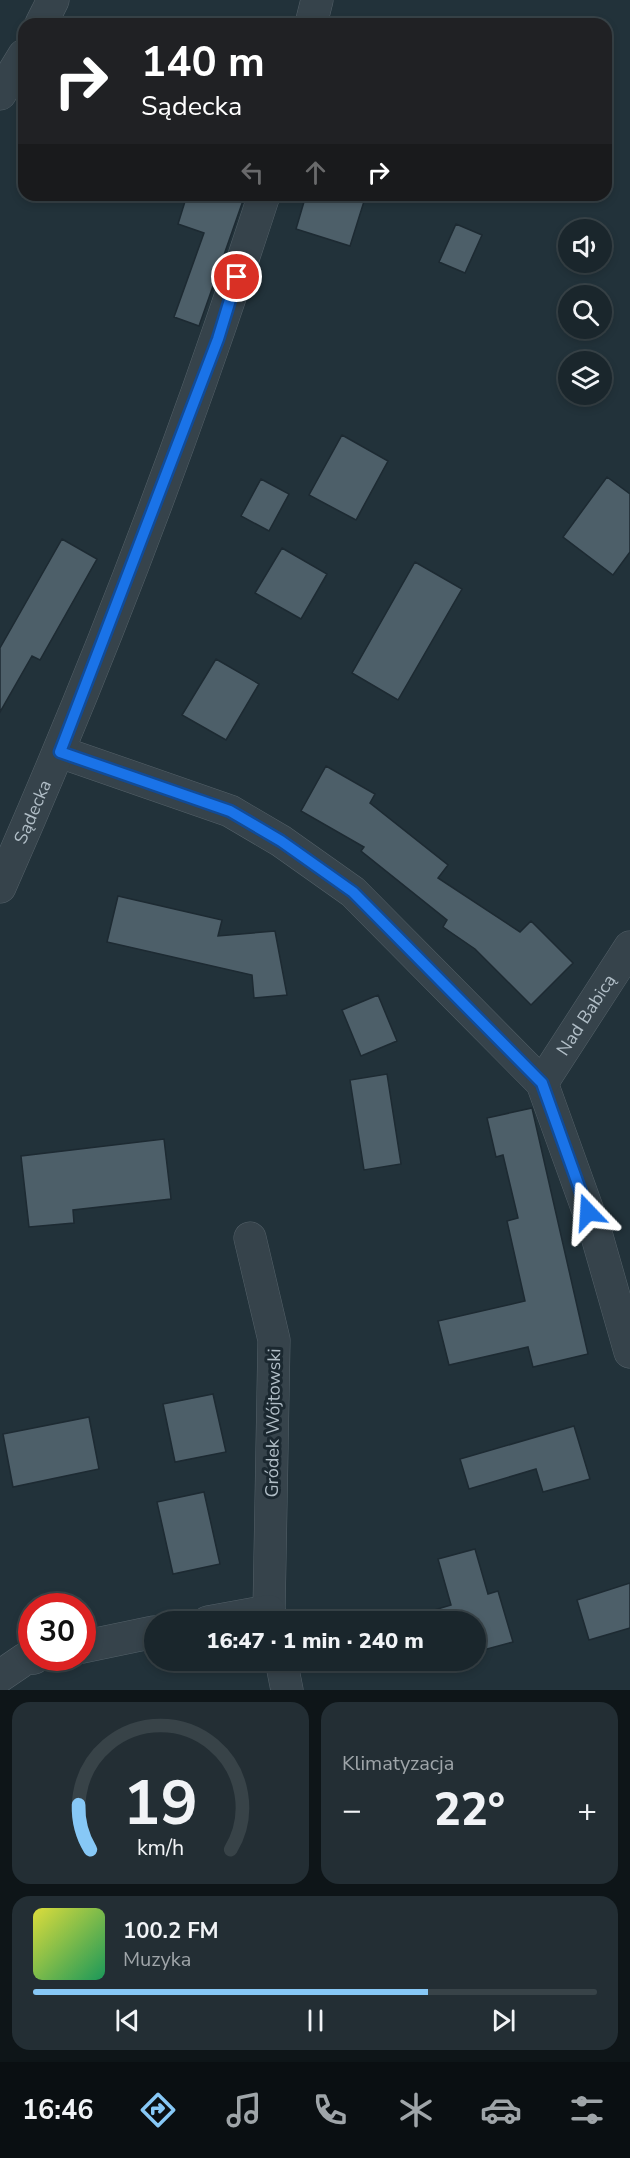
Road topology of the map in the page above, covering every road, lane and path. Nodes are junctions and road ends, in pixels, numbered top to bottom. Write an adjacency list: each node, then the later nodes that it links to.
1 (54, 0): 3 (street)
2 (317, 0): 4 (street)
3 (44, 18)
4 (312, 18)
5 (18, 65): 6 (street)
6 (0, 94)
7 (262, 201): 8 (street, Sądecka)
8 (60, 752): 9 (street, Sądecka); 11 (street)
9 (0, 887)
10 (630, 947): 11 (street, Nad Babicą)
11 (542, 1083): 13 (street)
12 (250, 1238): 14 (street, Gródek Wójtowski)
13 (630, 1352)
14 (270, 1611)
15 (144, 1634): 16 (street)
16 (96, 1644)
17 (18, 1664): 19 (street)
18 (283, 1671): 20 (street)
19 (0, 1676)
20 (287, 1690)

